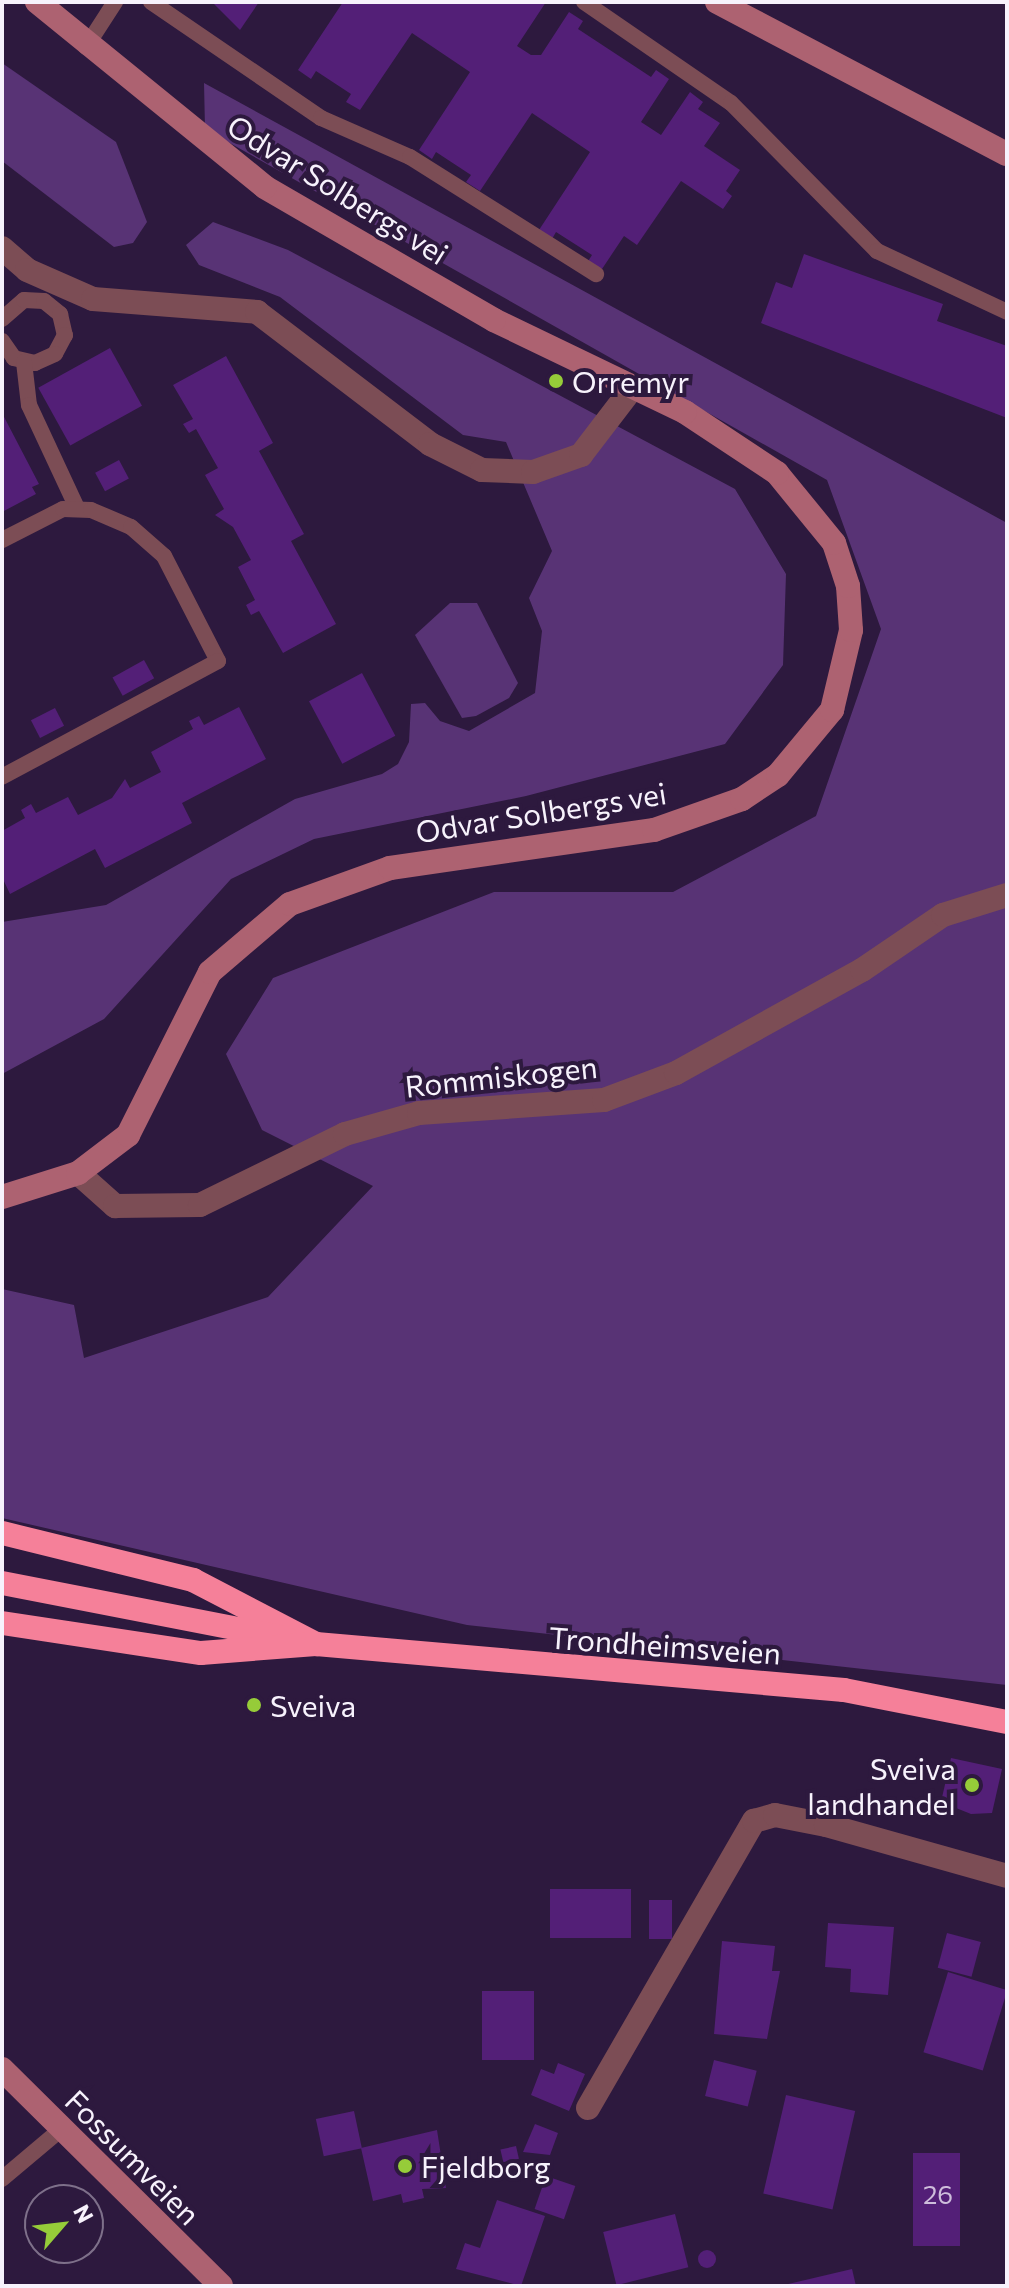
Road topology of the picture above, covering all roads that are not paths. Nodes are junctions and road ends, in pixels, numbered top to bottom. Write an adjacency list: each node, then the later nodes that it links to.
1 (37, 2): 6 (street, Odvar Solbergs vei)
2 (115, 2): 6 (lane)
3 (151, 2): 9 (lane, Odvar Solbergs vei)
4 (584, 2): 11 (lane)
5 (717, 2): 7 (street)
6 (86, 47): 15 (street, Odvar Solbergs vei)
7 (1007, 154)
8 (2, 248): 10 (street)
9 (596, 274)
10 (47, 291): 12 (lane); 14 (lane); 15 (street)
11 (1007, 312)
12 (2, 319)
13 (2, 341): 14 (lane)
14 (24, 362): 16 (lane)
15 (633, 387): 20 (street, Odvar Solbergs vei)
16 (77, 508): 17 (lane); 18 (lane)
17 (2, 540)
18 (2, 777)
19 (1007, 895): 20 (street, Rommiskogen)
20 (78, 1173): 21 (street, Odvar Solbergs vei)
21 (2, 1197)
22 (2, 1533): 25 (highway, Trondheimsveien)
23 (2, 1583): 25 (highway)
24 (2, 1623): 25 (highway, Trondheimsveien)
25 (316, 1644): 26 (highway, Trondheimsveien)
26 (1007, 1722)
27 (1007, 1876): 29 (street)
28 (2, 2069): 30 (street, Fossumveien)
29 (588, 2108)
30 (59, 2131): 31 (lane); 32 (street, Fossumveien)
31 (2, 2179)
32 (221, 2286)

